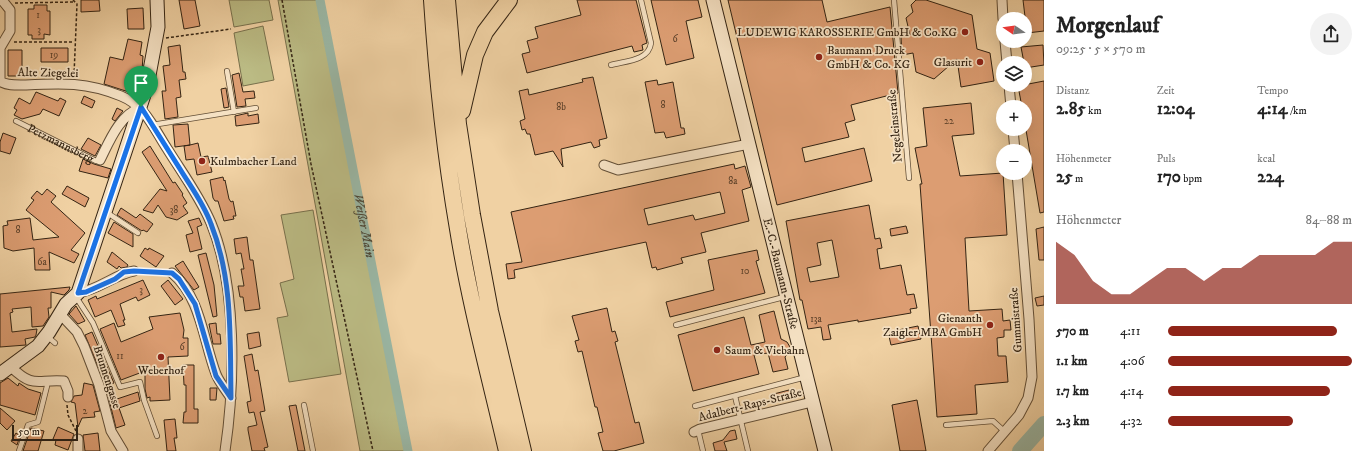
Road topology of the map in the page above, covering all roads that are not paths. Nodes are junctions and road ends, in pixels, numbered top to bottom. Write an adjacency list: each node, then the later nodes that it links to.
1 (156, 0): 14 (street)
2 (432, 0): 53 (highway)
3 (447, 0): 18 (highway)
4 (509, 0): 18 (highway)
5 (641, 0): 11 (lane)
6 (713, 0): 20 (street, E.-C.-Baumann-Straße)
7 (894, 0): 23 (lane, Negeleinstraße)
8 (1002, 0): 10 (street)
9 (3, 2): 13 (street, Alte Ziegelei)
10 (1003, 12)
11 (611, 65)
12 (227, 71): 16 (lane)
13 (0, 81): 14 (street, Alte Ziegelei)
14 (141, 107): 19 (street); 21 (street, Petzmannsberg); 25 (street)
15 (256, 108): 16 (lane)
16 (234, 112): 19 (lane)
17 (16, 121): 21 (lane, Petzmannsberg)
18 (458, 124): 54 (highway)
19 (152, 125): 38 (street)
20 (749, 144): 22 (street); 30 (street, E.-C.-Baumann-Straße)
21 (100, 160)
22 (604, 165)
23 (909, 178)
24 (1018, 180): 45 (street, Gummistraße)
25 (106, 212): 26 (lane); 29 (street)
26 (138, 233)
27 (134, 271): 29 (street)
28 (172, 273): 38 (street)
29 (77, 294): 31 (street); 46 (lane)
30 (786, 296): 32 (lane); 34 (street, E.-C.-Baumann-Straße)
31 (61, 315): 33 (street); 50 (street, Brunnengasse)
32 (676, 325)
33 (5, 370): 35 (street)
34 (806, 377): 36 (lane); 39 (street, E.-C.-Baumann-Straße)
35 (46, 382): 37 (street); 48 (lane)
36 (735, 396): 41 (lane); 42 (lane)
37 (68, 397)
38 (231, 398): 51 (street)
39 (812, 402): 42 (street, Adalbert-Raps-Straße); 57 (street, E.-C.-Baumann-Straße)
40 (304, 404): 52 (lane)
41 (695, 406)
42 (740, 419): 44 (street, Adalbert-Raps-Straße); 56 (lane)
43 (946, 425): 45 (lane)
44 (696, 431): 55 (lane)
45 (1005, 432): 58 (street, Gummistraße)
46 (157, 436)
47 (78, 438): 49 (street)
48 (19, 451)
49 (78, 451)
50 (123, 451)
51 (225, 451)
52 (313, 451)
53 (508, 451)
54 (523, 451)
55 (703, 451)
56 (748, 451)
57 (825, 451)
58 (988, 451)

